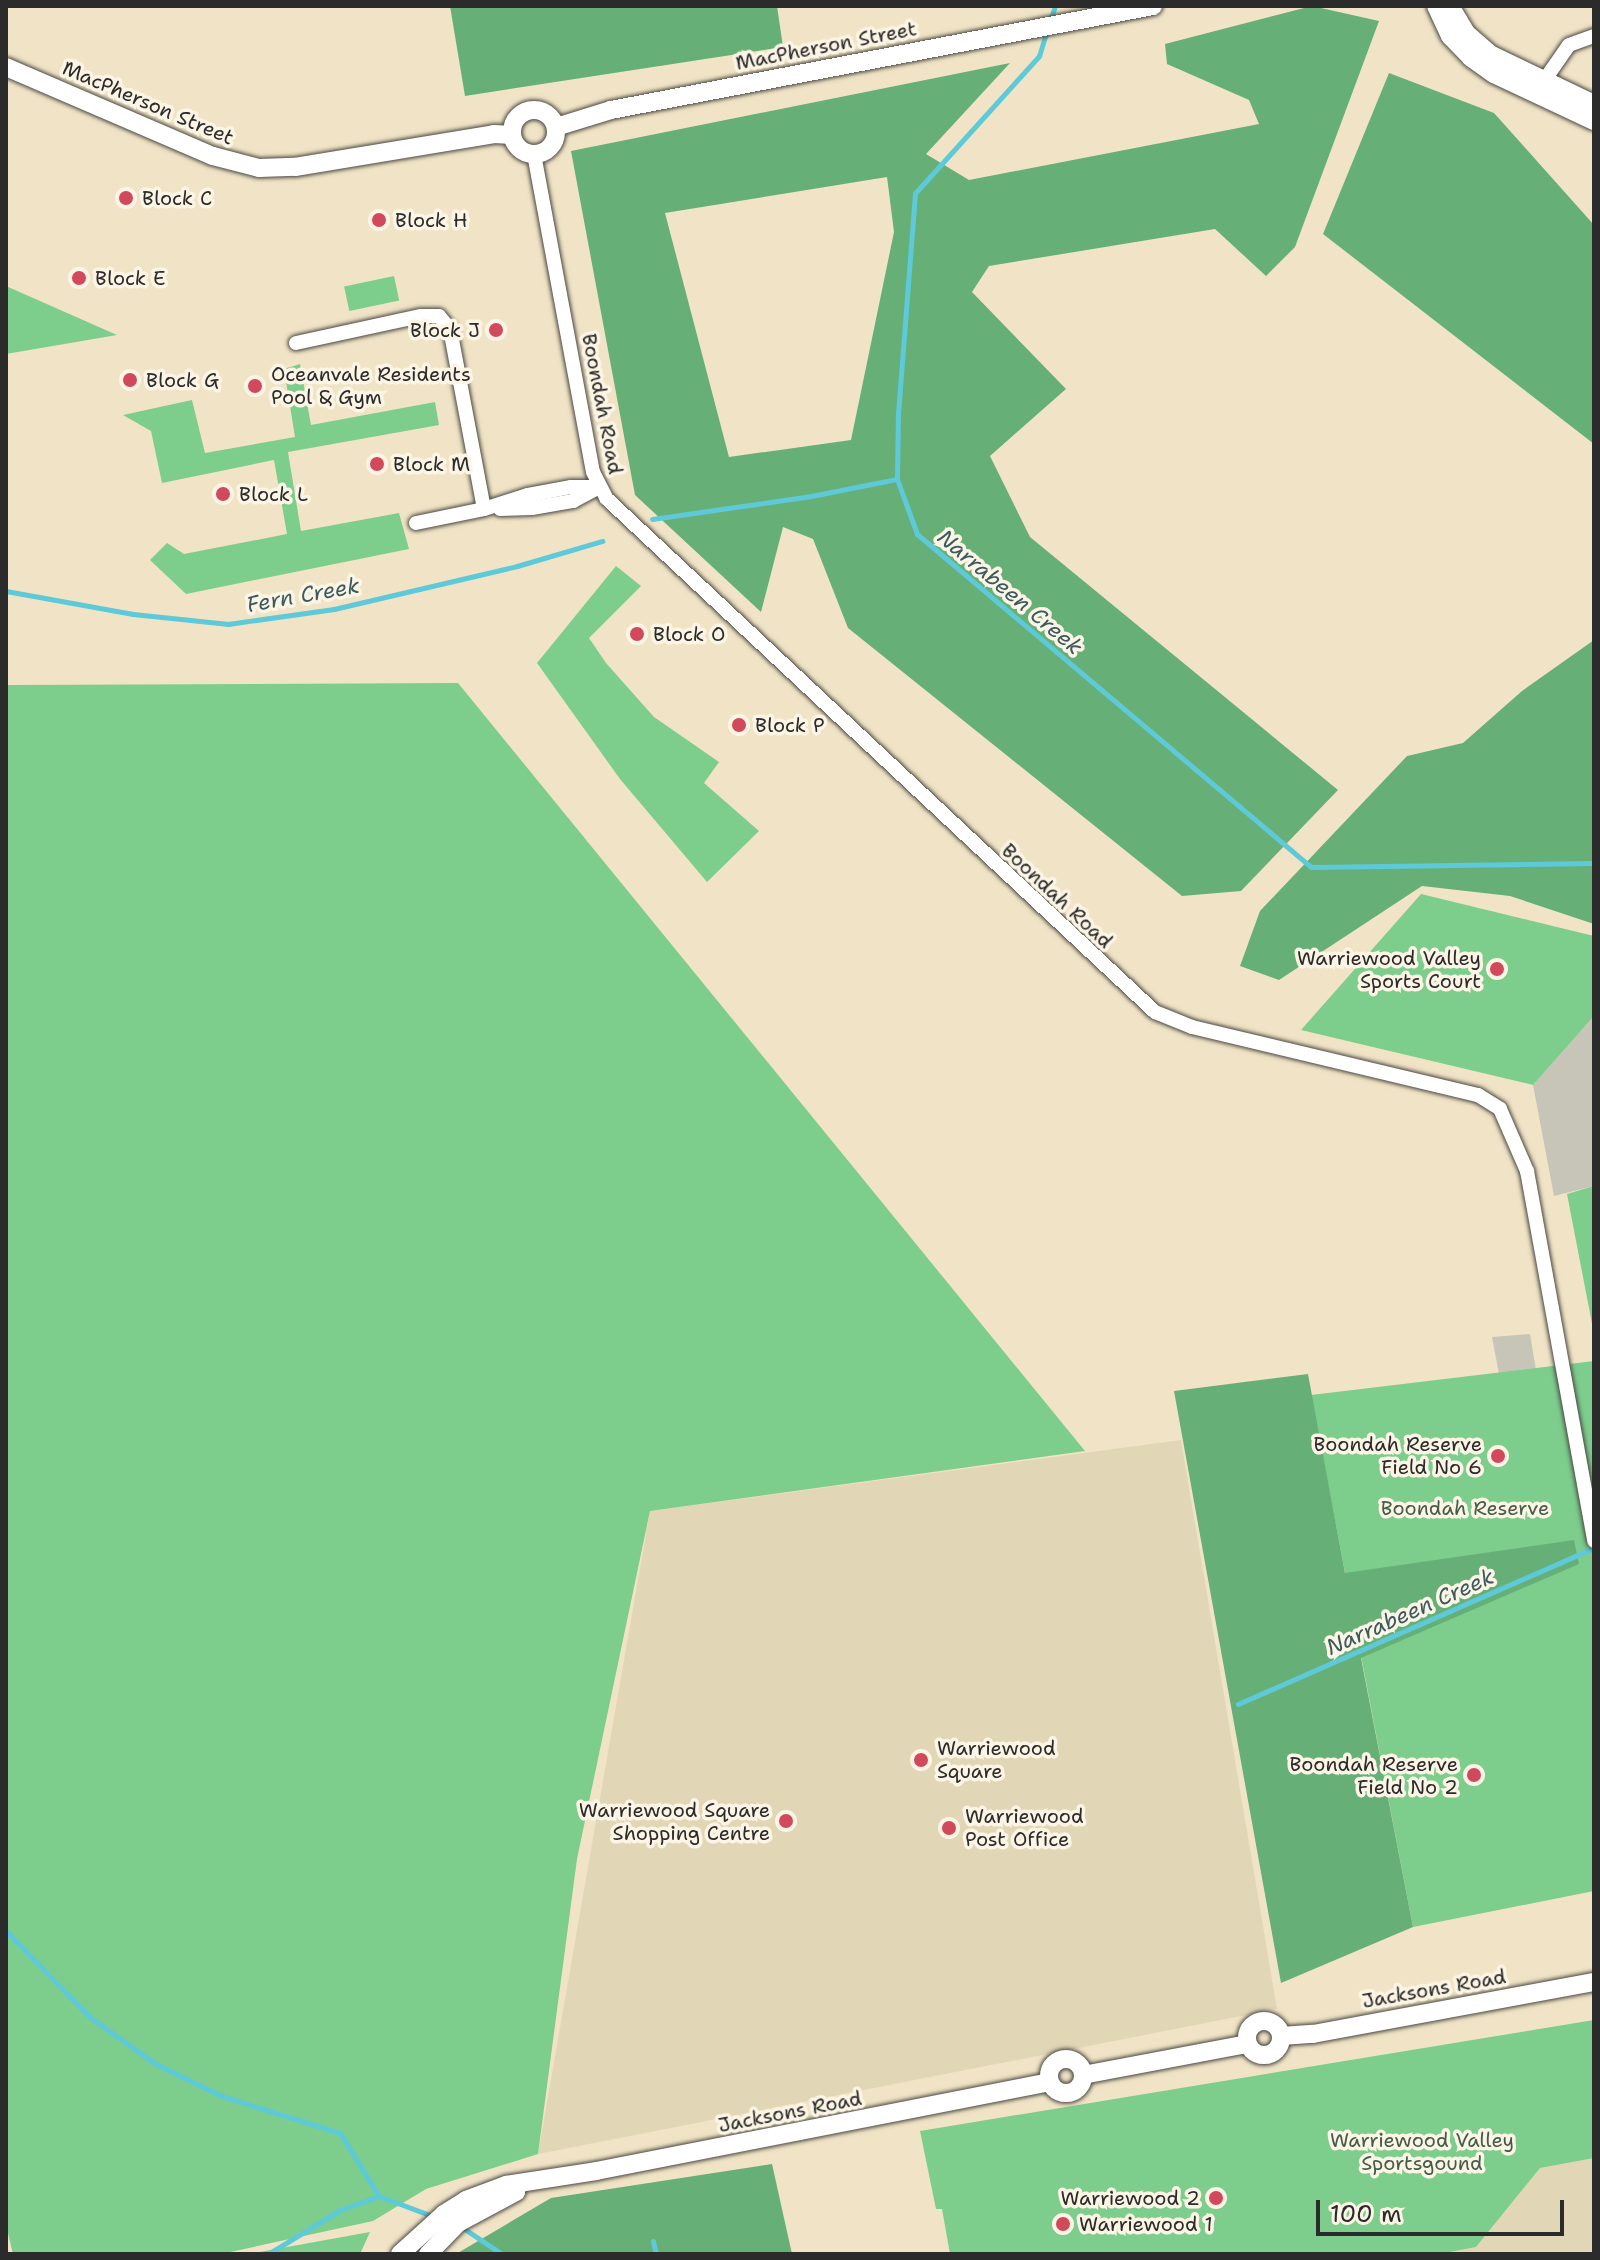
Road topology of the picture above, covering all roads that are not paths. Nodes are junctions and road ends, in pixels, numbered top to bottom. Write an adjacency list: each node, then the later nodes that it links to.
1 (1153, 6): 9 (street, MacPherson Street)
2 (1436, 6): 6 (street)
3 (1450, 6): 6 (street)
4 (1594, 36): 6 (street)
5 (6, 67): 10 (street, MacPherson Street)
6 (1540, 86): 7 (street); 8 (street)
7 (1594, 104)
8 (1594, 121)
9 (556, 127): 10 (street); 11 (street)
10 (512, 135): 11 (street)
11 (534, 154): 13 (street, Boondah Road)
12 (296, 343): 14 (street)
13 (598, 487): 14 (street); 16 (street, Boondah Road)
14 (484, 509): 15 (street)
15 (416, 523)
16 (1594, 1538)
17 (1594, 1982): 18 (street, Jacksons Road)
18 (1083, 2075): 19 (street); 19 (street)
19 (1049, 2082): 20 (street, Jacksons Road)
20 (473, 2206): 21 (street, Jacksons Road); 22 (street, Jacksons Road)
21 (400, 2254)
22 (428, 2254)

